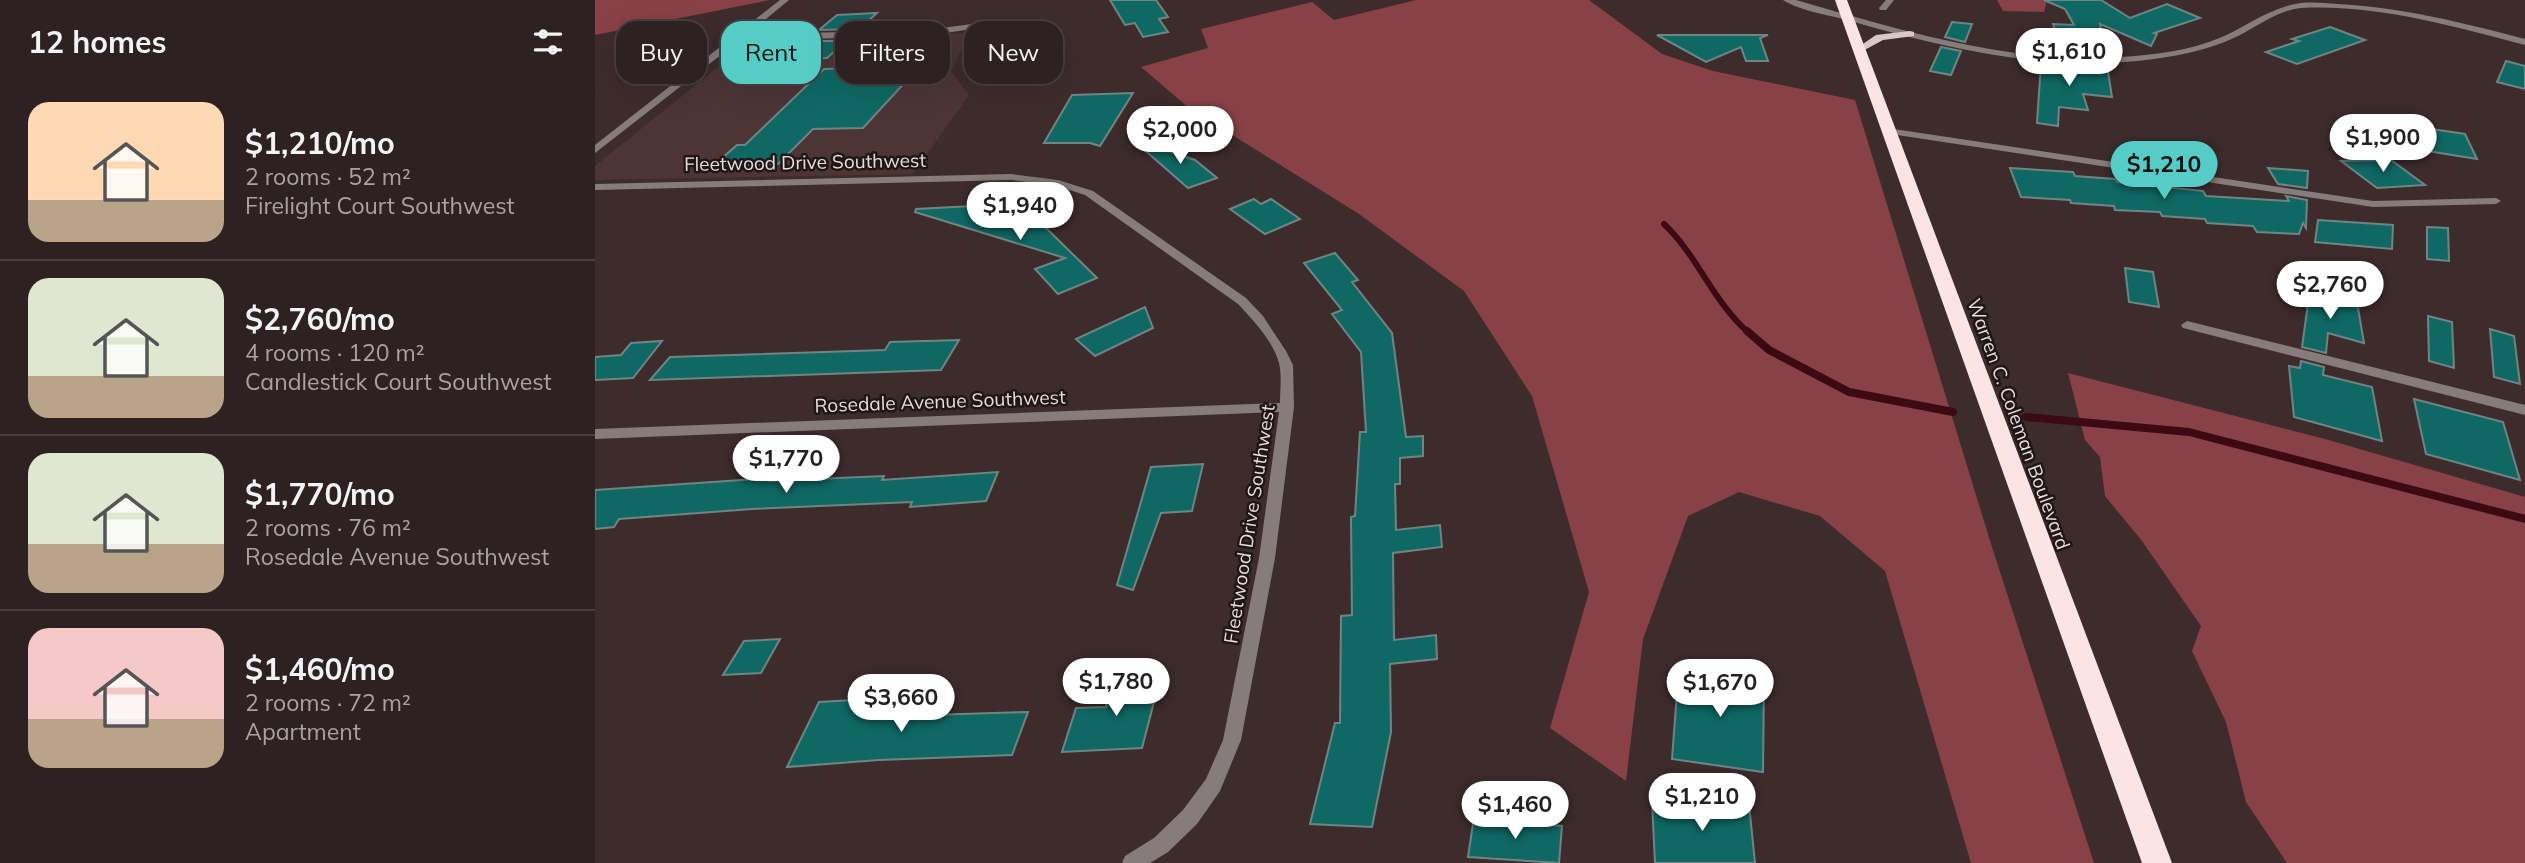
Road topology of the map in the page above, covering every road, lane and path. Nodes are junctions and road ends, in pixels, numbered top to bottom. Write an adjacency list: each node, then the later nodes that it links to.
1 (785, 0): 7 (street)
2 (1787, 0): 5 (street)
3 (1890, 0): 6 (street)
4 (2372, 3): 9 (street); 11 (street)
5 (1844, 8): 9 (street); 12 (highway, Warren C. Coleman Boulevard)
6 (1883, 8)
7 (758, 21)
8 (964, 28): 10 (street)
9 (1910, 34): 12 (main road)
10 (821, 36)
11 (2525, 42)
12 (1859, 50): 14 (highway, Warren C. Coleman Boulevard)
13 (721, 51): 15 (street)
14 (1887, 131): 17 (street); 23 (highway, Warren C. Coleman Boulevard)
15 (595, 150)
16 (595, 187): 19 (street, Fleetwood Drive Southwest)
17 (2496, 201)
18 (2187, 325): 20 (street)
19 (1287, 407): 21 (street, Rosedale Avenue Southwest); 22 (street, Fleetwood Drive Southwest)
20 (2525, 410)
21 (595, 434)
22 (1132, 863)
23 (2157, 863)

